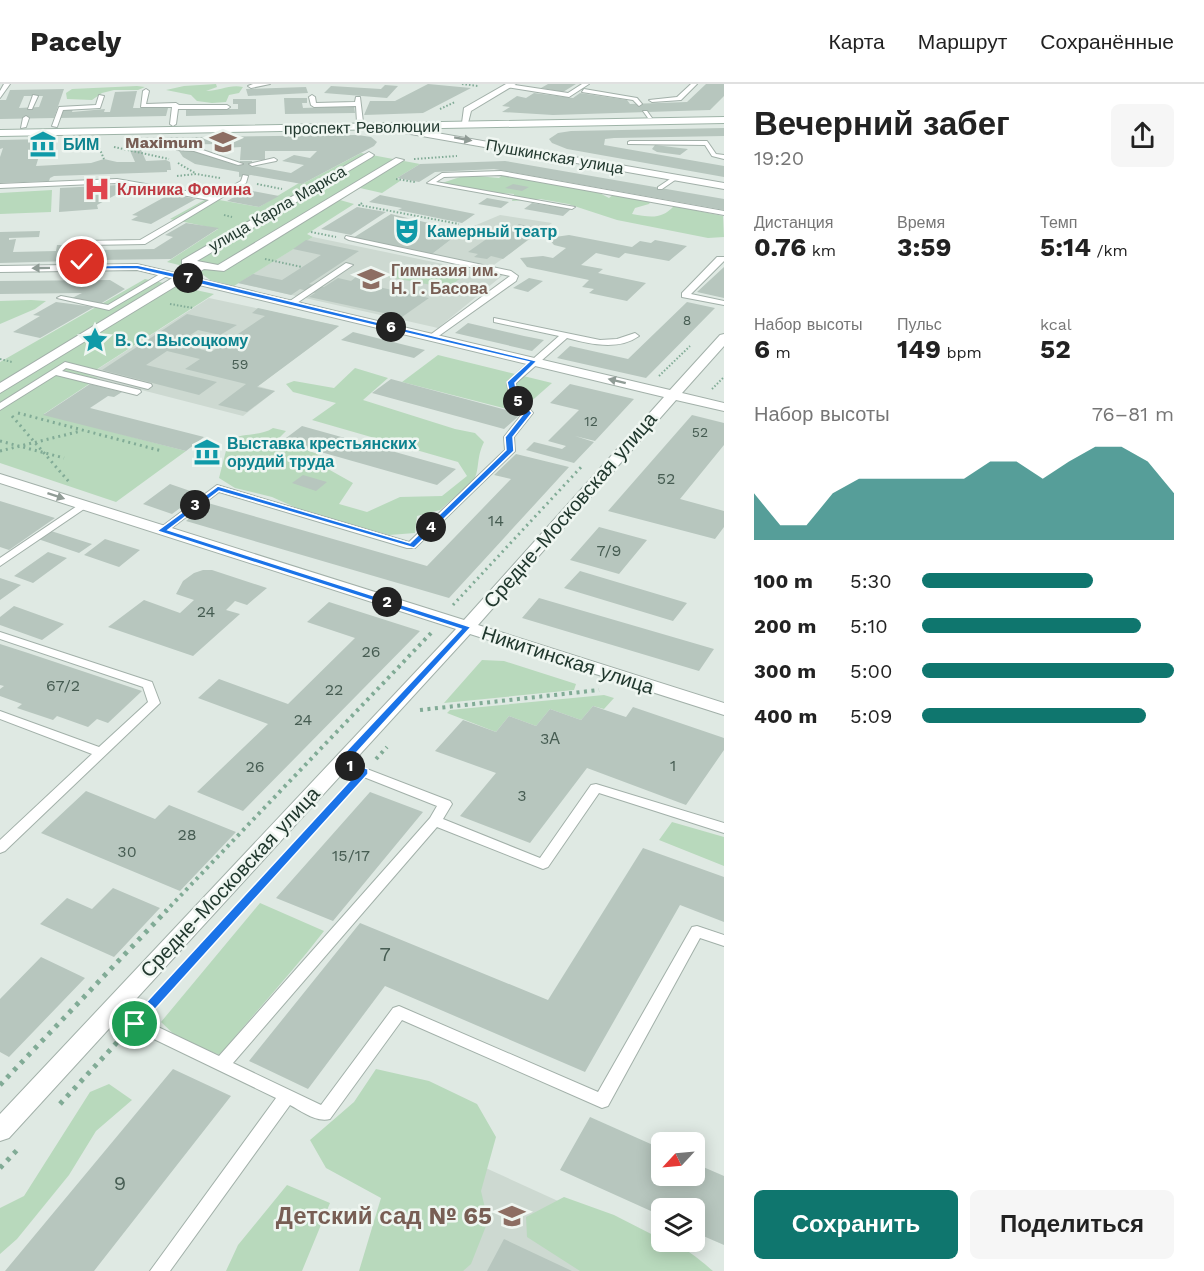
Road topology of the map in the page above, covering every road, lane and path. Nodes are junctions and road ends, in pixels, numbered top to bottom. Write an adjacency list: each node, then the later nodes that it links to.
1 (7, 84): 11 (lane)
2 (267, 84): 7 (lane)
3 (462, 84): 8 (path)
4 (495, 84): 6 (street)
5 (694, 84): 15 (lane)
6 (510, 85): 9 (lane); 23 (street)
7 (250, 86)
8 (482, 87)
9 (585, 88): 16 (lane)
10 (146, 91): 17 (lane)
11 (0, 96)
12 (35, 96): 19 (lane)
13 (101, 96): 25 (lane)
14 (312, 97): 22 (lane)
15 (652, 100)
16 (639, 104)
17 (175, 107): 18 (lane); 24 (lane)
18 (227, 107)
19 (30, 108)
20 (724, 115): 23 (street, проспект Революции)
21 (724, 120): 23 (street, проспект Революции)
22 (360, 122): 23 (street, проспект Революции); 24 (street, проспект Революции)
23 (466, 123): 27 (street, проспект Революции); 33 (street)
24 (173, 124): 25 (street, проспект Революции)
25 (55, 126): 26 (street, проспект Революции)
26 (0, 127)
27 (385, 127): 28 (street, проспект Революции); 33 (street, Пушкинская улица, one-way to 33)
28 (0, 133)
29 (630, 143): 36 (lane)
30 (98, 144): 37 (path)
31 (109, 146): 42 (path)
32 (179, 149): 40 (lane)
33 (530, 151): 45 (street, Пушкинская улица)
34 (369, 155): 57 (street, улица Карла Маркса)
35 (458, 156): 39 (path)
36 (724, 157)
37 (104, 159)
38 (274, 160): 41 (lane)
39 (399, 160): 43 (street)
40 (240, 164)
41 (252, 164)
42 (196, 174)
43 (375, 175): 46 (path); 57 (street)
44 (245, 176): 50 (lane)
45 (675, 177): 48 (street, Пушкинская улица); 49 (lane)
46 (416, 182)
47 (0, 186): 50 (lane)
48 (724, 186)
49 (660, 188)
50 (217, 199): 59 (lane)
51 (364, 201): 54 (path)
52 (572, 207): 53 (lane)
53 (724, 213)
54 (459, 224)
55 (349, 238): 71 (lane)
56 (723, 258): 66 (lane)
57 (202, 265): 62 (street, улица Карла Маркса)
58 (349, 265): 65 (lane)
59 (81, 268): 60 (street, one-way to 60); 61 (street)
60 (0, 269)
61 (168, 273): 62 (street); 63 (lane)
62 (183, 276): 65 (street); 77 (street, улица Карла Маркса)
63 (60, 298)
64 (166, 303): 67 (path)
65 (291, 303): 71 (street)
66 (724, 303)
67 (193, 308)
68 (497, 320): 69 (lane)
69 (565, 335): 70 (lane); 74 (lane)
70 (635, 336)
71 (434, 337): 74 (street)
72 (724, 338): 80 (street, Средне-Московская улица)
73 (692, 345): 78 (path)
74 (534, 361): 78 (street, one-way to 74); 95 (lane)
75 (55, 372): 76 (lane); 79 (lane); 81 (lane)
76 (148, 386)
77 (0, 389)
78 (647, 389): 80 (street)
79 (137, 392)
80 (674, 394): 82 (street); 98 (street, Средне-Московская улица)
81 (0, 407)
82 (724, 407)
83 (84, 431): 85 (path); 85 (path); 88 (path)
84 (0, 441): 86 (path)
85 (36, 442): 86 (path); 89 (path)
86 (20, 446): 87 (path); 89 (path)
87 (0, 451)
88 (162, 451)
89 (46, 453): 90 (path); 93 (path)
90 (64, 458)
91 (588, 460): 97 (path)
92 (0, 478): 94 (street, Никитинская улица, one-way to 94)
93 (72, 485)
94 (83, 505): 95 (street, Никитинская улица); 96 (lane)
95 (161, 531): 98 (street, Никитинская улица)
96 (0, 562)
97 (452, 606)
98 (467, 627): 103 (street, Никитинская улица); 109 (street, Средне-Московская улица)
99 (434, 630): 118 (path)
100 (0, 635): 108 (lane)
101 (599, 690): 104 (path)
102 (428, 701): 104 (path)
103 (724, 709)
104 (420, 710): 106 (path)
105 (0, 715): 108 (lane)
106 (412, 719)
107 (388, 745): 110 (path)
108 (102, 753): 113 (lane)
109 (341, 763): 110 (lane); 115 (street, Средне-Московская улица)
110 (364, 772): 111 (lane); 116 (path)
111 (435, 821): 112 (lane); 117 (lane)
112 (724, 828)
113 (0, 848)
114 (724, 941): 119 (lane)
115 (110, 1011): 116 (lane); 121 (street, Средне-Московская улица)
116 (135, 1024): 117 (lane); 120 (path)
117 (221, 1065): 119 (lane)
118 (0, 1085)
119 (286, 1096): 124 (lane)
120 (56, 1109)
121 (0, 1131)
122 (24, 1143): 123 (path)
123 (0, 1168)
124 (159, 1271)

